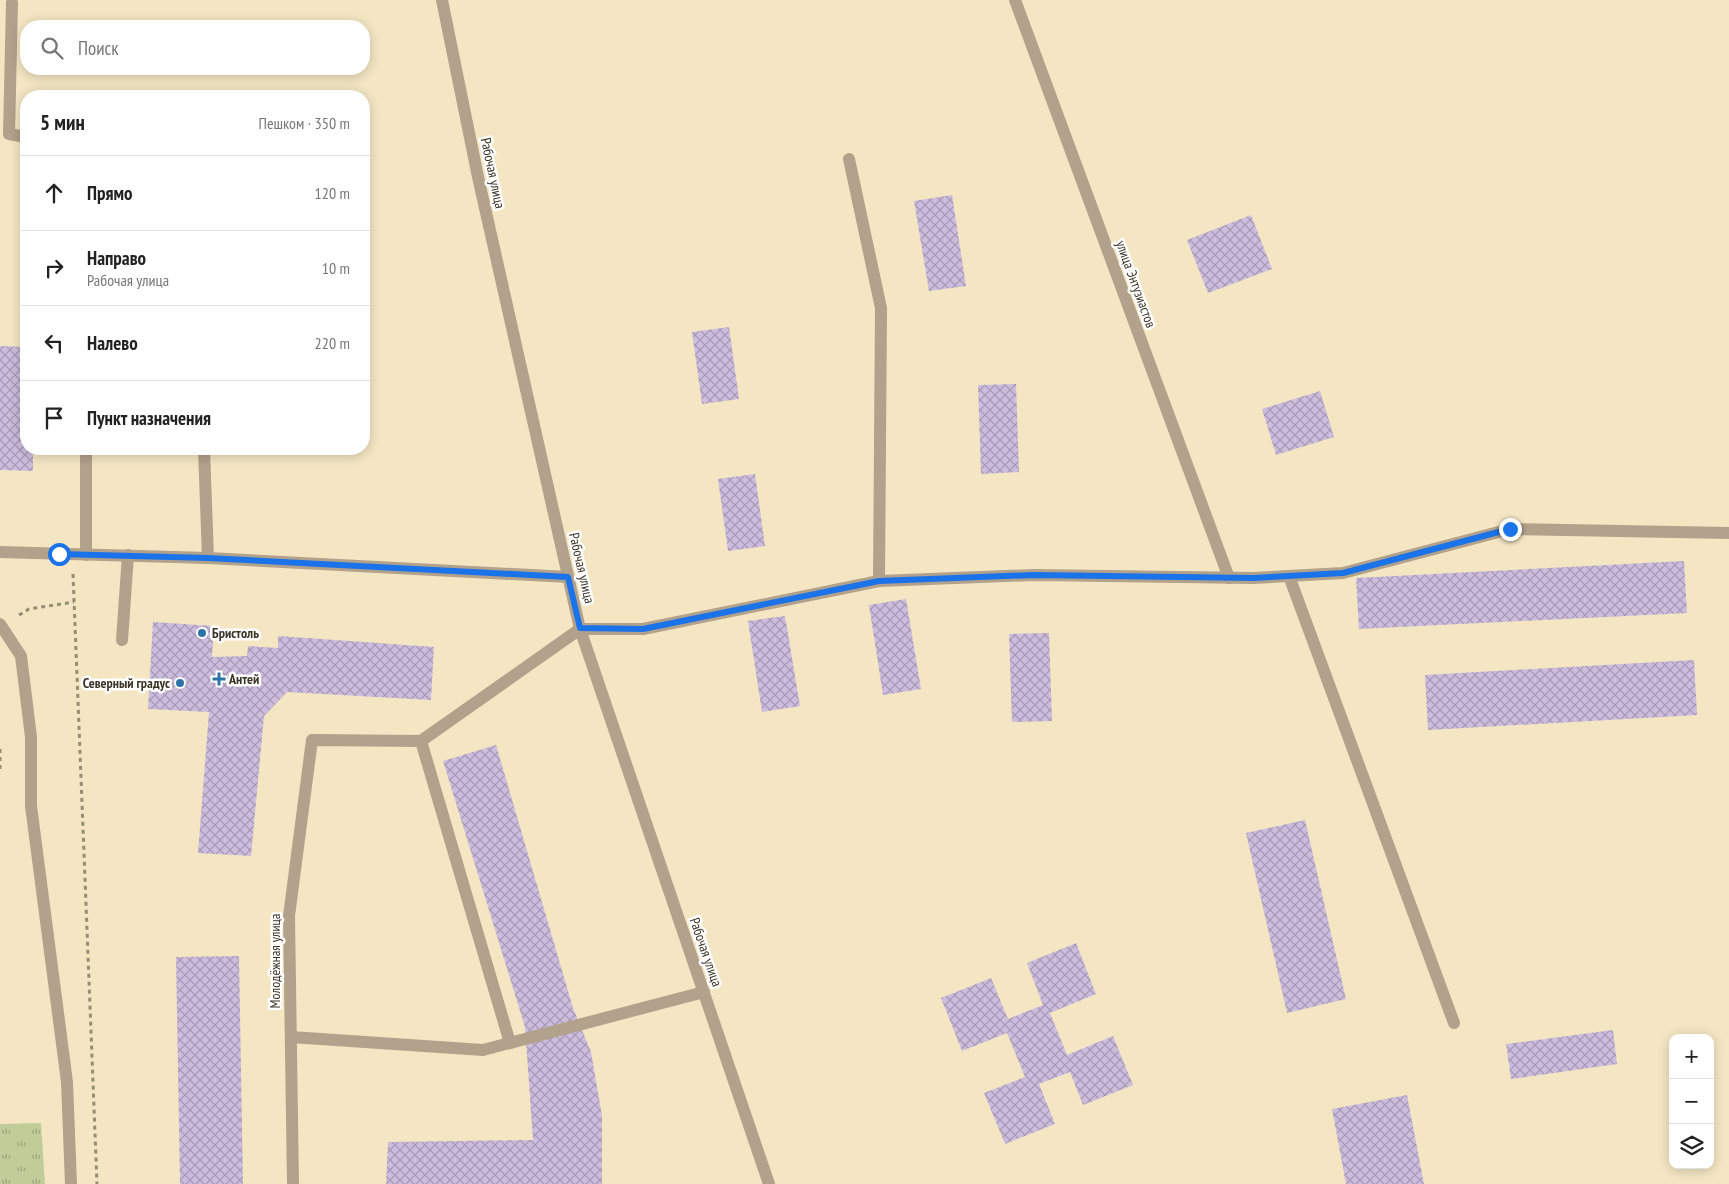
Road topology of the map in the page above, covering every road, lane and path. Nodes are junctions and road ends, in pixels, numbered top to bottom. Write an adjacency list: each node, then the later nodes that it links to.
1 (442, 0): 15 (street, Рабочая улица)
2 (1015, 0): 16 (street, улица Энтузиастов)
3 (12, 2): 4 (street)
4 (20, 136)
5 (849, 159): 17 (street)
6 (86, 455): 10 (street)
7 (204, 455): 12 (street)
8 (1729, 533): 14 (street)
9 (0, 552): 10 (street)
10 (86, 555): 11 (street)
11 (128, 555): 12 (street); 21 (street)
12 (208, 558): 15 (street)
13 (72, 571): 18 (path)
14 (1289, 576): 16 (street); 26 (street)
15 (568, 577): 20 (street, Рабочая улица)
16 (1229, 578): 17 (street)
17 (879, 581): 20 (street)
18 (74, 602): 19 (path); 30 (path)
19 (1, 625): 29 (street)
20 (580, 628): 22 (street); 25 (street, Рабочая улица)
21 (122, 640)
22 (421, 741): 27 (street, Молодёжная улица); 28 (street)
23 (0, 749): 24 (path)
24 (0, 772)
25 (704, 992): 28 (street); 32 (street, Рабочая улица)
26 (1454, 1022)
27 (291, 1037): 28 (street); 31 (street, Молодёжная улица)
28 (510, 1042)
29 (71, 1184)
30 (97, 1184)
31 (293, 1184)
32 (769, 1184)

